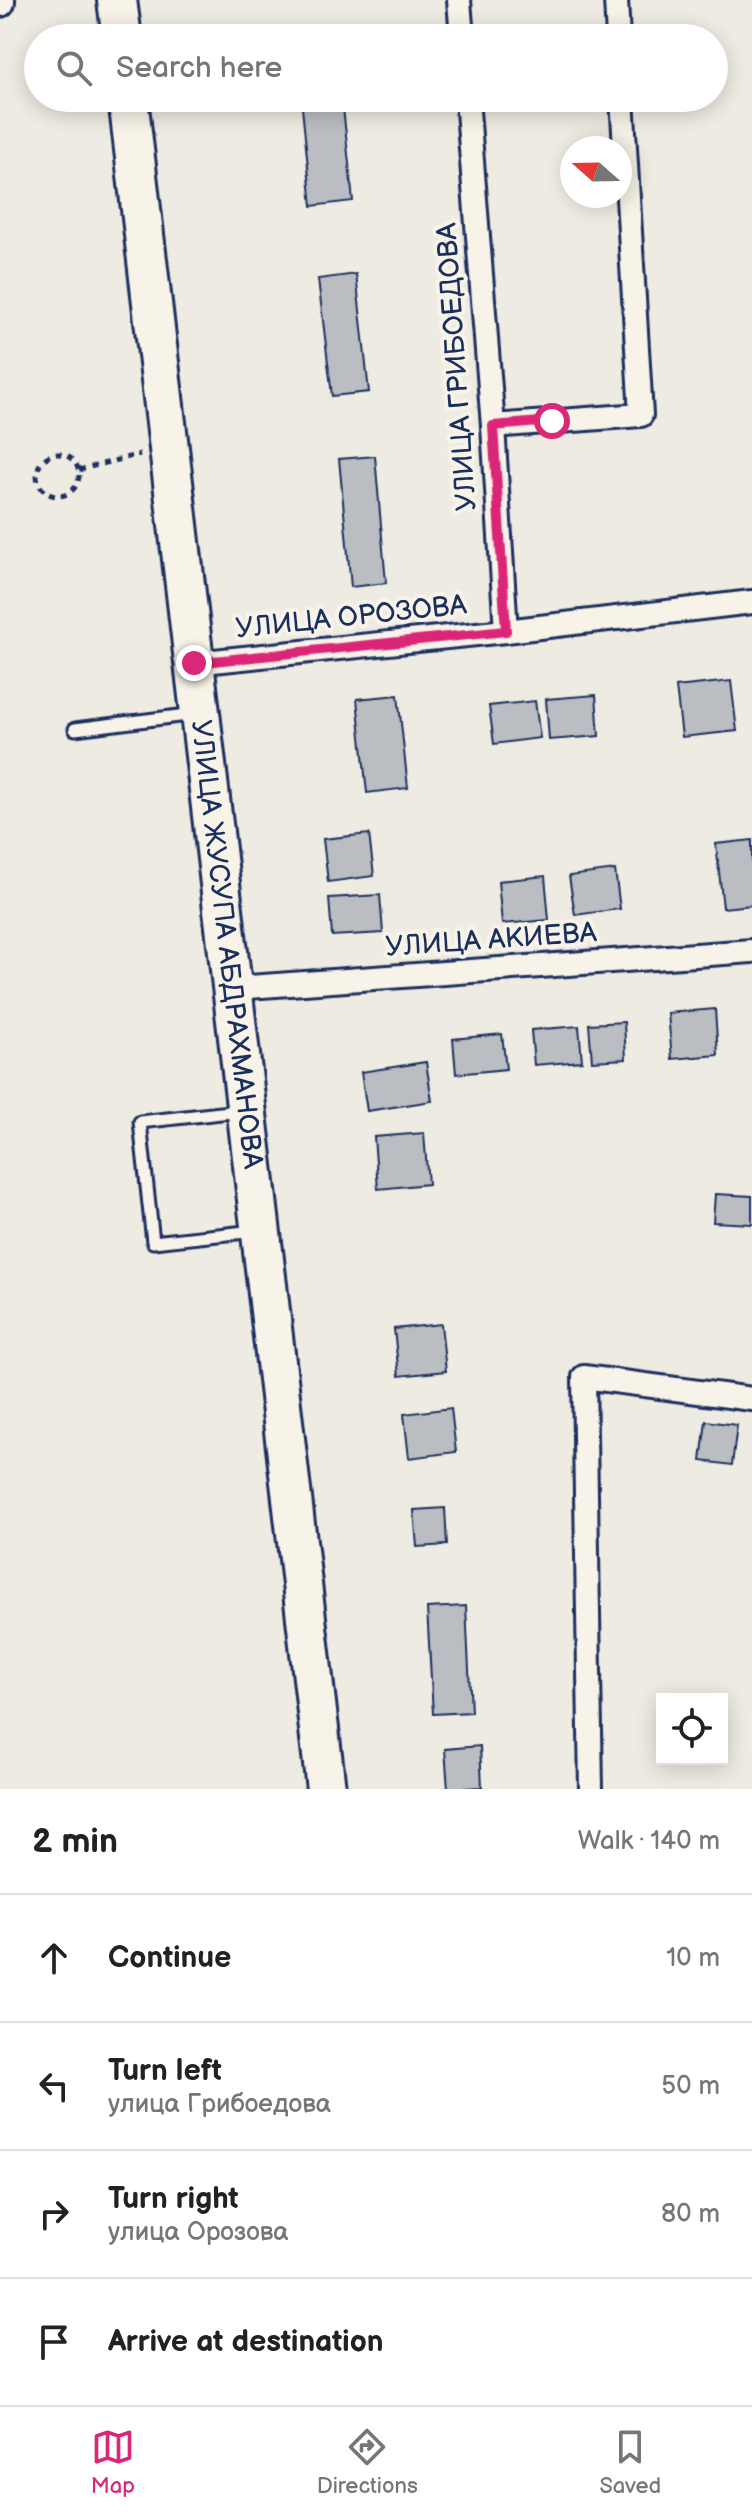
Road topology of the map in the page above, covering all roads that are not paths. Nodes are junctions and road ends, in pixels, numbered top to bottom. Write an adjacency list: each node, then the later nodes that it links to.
1 (117, 0): 4 (highway)
2 (459, 0): 5 (street)
3 (616, 0): 6 (street)
4 (120, 24)
5 (461, 24)
6 (617, 24)
7 (130, 112): 13 (highway, УЛИЦА ЖУСУПА АБДРАХМАНОВА)
8 (468, 112): 10 (street, УЛИЦА ГРИБОЕДОВА)
9 (623, 112): 10 (street)
10 (493, 426): 12 (street, УЛИЦА ГРИБОЕДОВА)
11 (752, 602): 12 (street, УЛИЦА ОРОЗОВА)
12 (506, 631): 13 (street, УЛИЦА ОРОЗОВА)
13 (194, 663): 14 (highway, УЛИЦА ЖУСУПА АБДРАХМАНОВА)
14 (200, 713): 15 (lane); 17 (highway, УЛИЦА ЖУСУПА АБДРАХМАНОВА)
15 (75, 729)
16 (752, 951): 17 (street, УЛИЦА АКИЕВА)
17 (234, 988): 18 (highway, УЛИЦА ЖУСУПА АБДРАХМАНОВА)
18 (248, 1110): 19 (highway, УЛИЦА ЖУСУПА АБДРАХМАНОВА); 19 (lane)
19 (262, 1231): 21 (highway, УЛИЦА ЖУСУПА АБДРАХМАНОВА)
20 (752, 1399): 22 (street)
21 (326, 1789)
22 (591, 1789)

